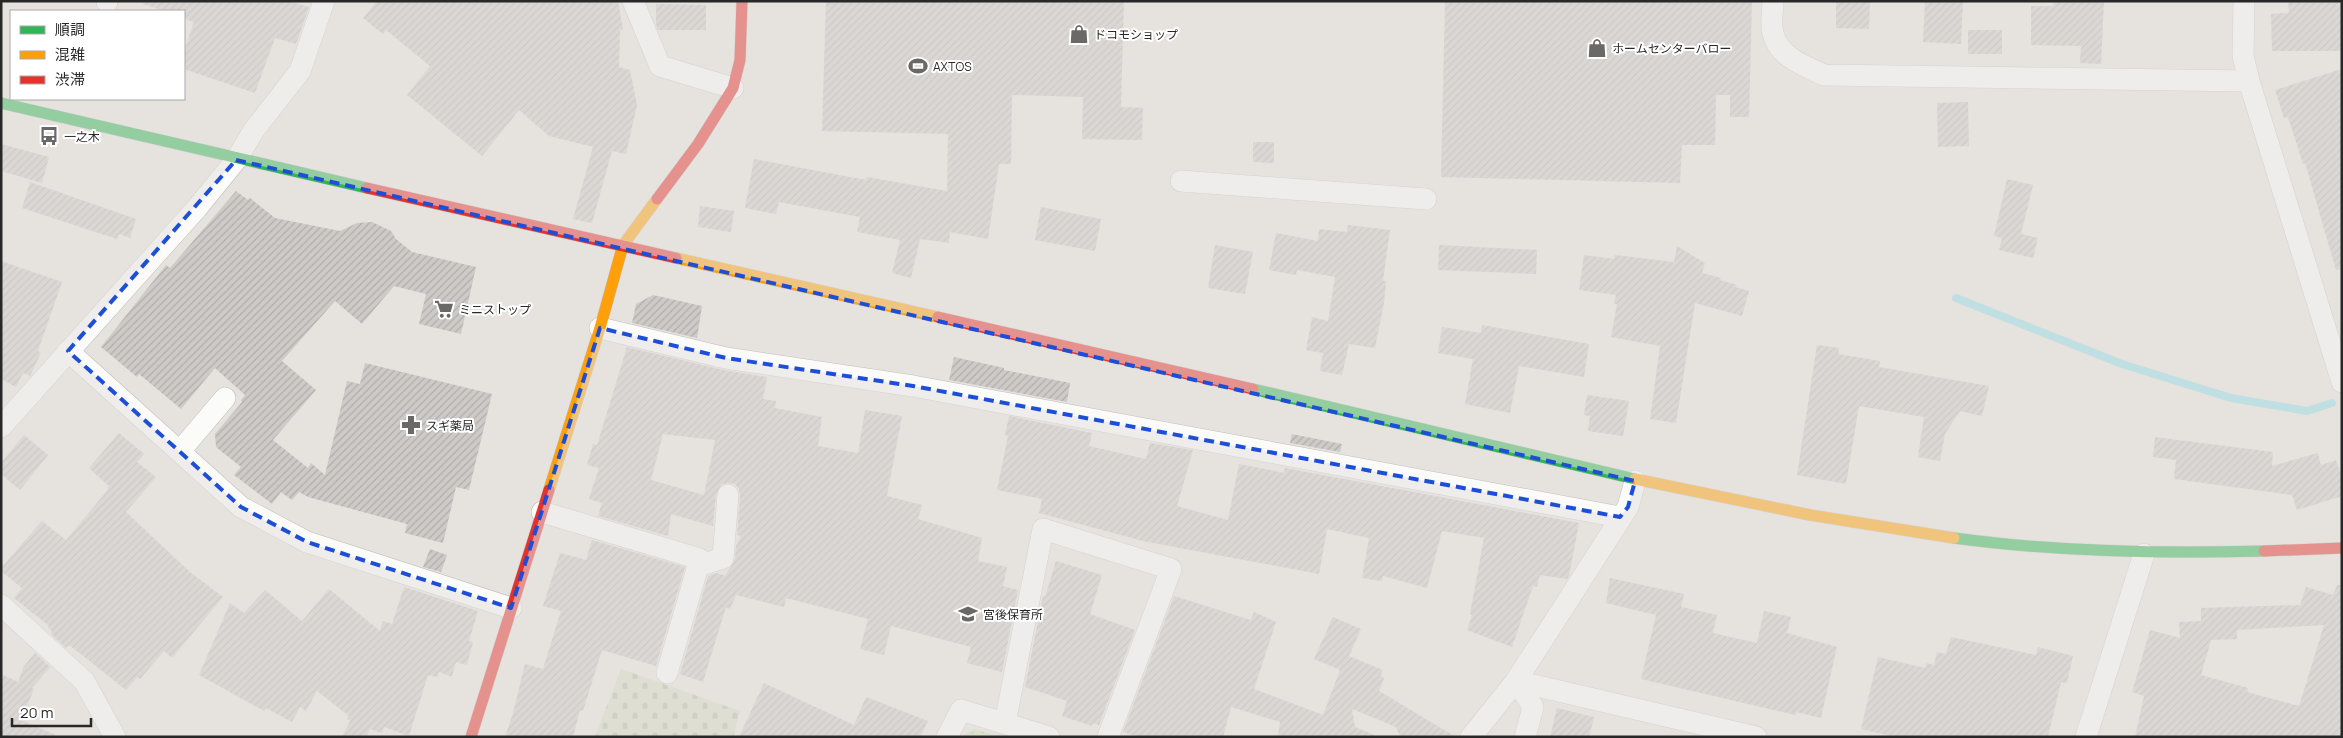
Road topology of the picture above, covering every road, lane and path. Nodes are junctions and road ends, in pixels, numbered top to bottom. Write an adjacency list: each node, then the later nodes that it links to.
1 (324, 1): 9 (street)
2 (633, 1): 7 (street)
3 (742, 1): 7 (street)
4 (1773, 1): 6 (street)
5 (2244, 1): 6 (street)
6 (2249, 80): 15 (street)
7 (733, 88): 12 (street)
8 (1, 103): 9 (street)
9 (236, 160): 12 (street); 14 (street)
10 (1181, 181): 11 (street)
11 (1426, 200)
12 (623, 245): 13 (street); 19 (street)
13 (600, 328): 21 (street); 22 (street)
14 (68, 351): 17 (street); 18 (street)
15 (2342, 382)
16 (226, 398): 18 (street)
17 (1, 427)
18 (180, 451): 27 (street)
19 (1635, 481): 22 (street); 24 (street)
20 (728, 495): 25 (street)
21 (542, 512): 25 (street); 27 (street)
22 (1620, 517): 29 (street)
23 (2342, 548): 24 (street)
24 (2144, 554): 39 (street)
25 (698, 566): 28 (street)
26 (1, 605): 31 (street)
27 (511, 608): 32 (street)
28 (667, 674)
29 (1516, 681): 36 (street); 37 (street); 38 (street)
30 (1005, 723): 33 (street); 34 (street); 35 (street)
31 (115, 737)
32 (471, 737)
33 (946, 737)
34 (1049, 737)
35 (1108, 737)
36 (1471, 737)
37 (1525, 737)
38 (1756, 737)
39 (2086, 737)

